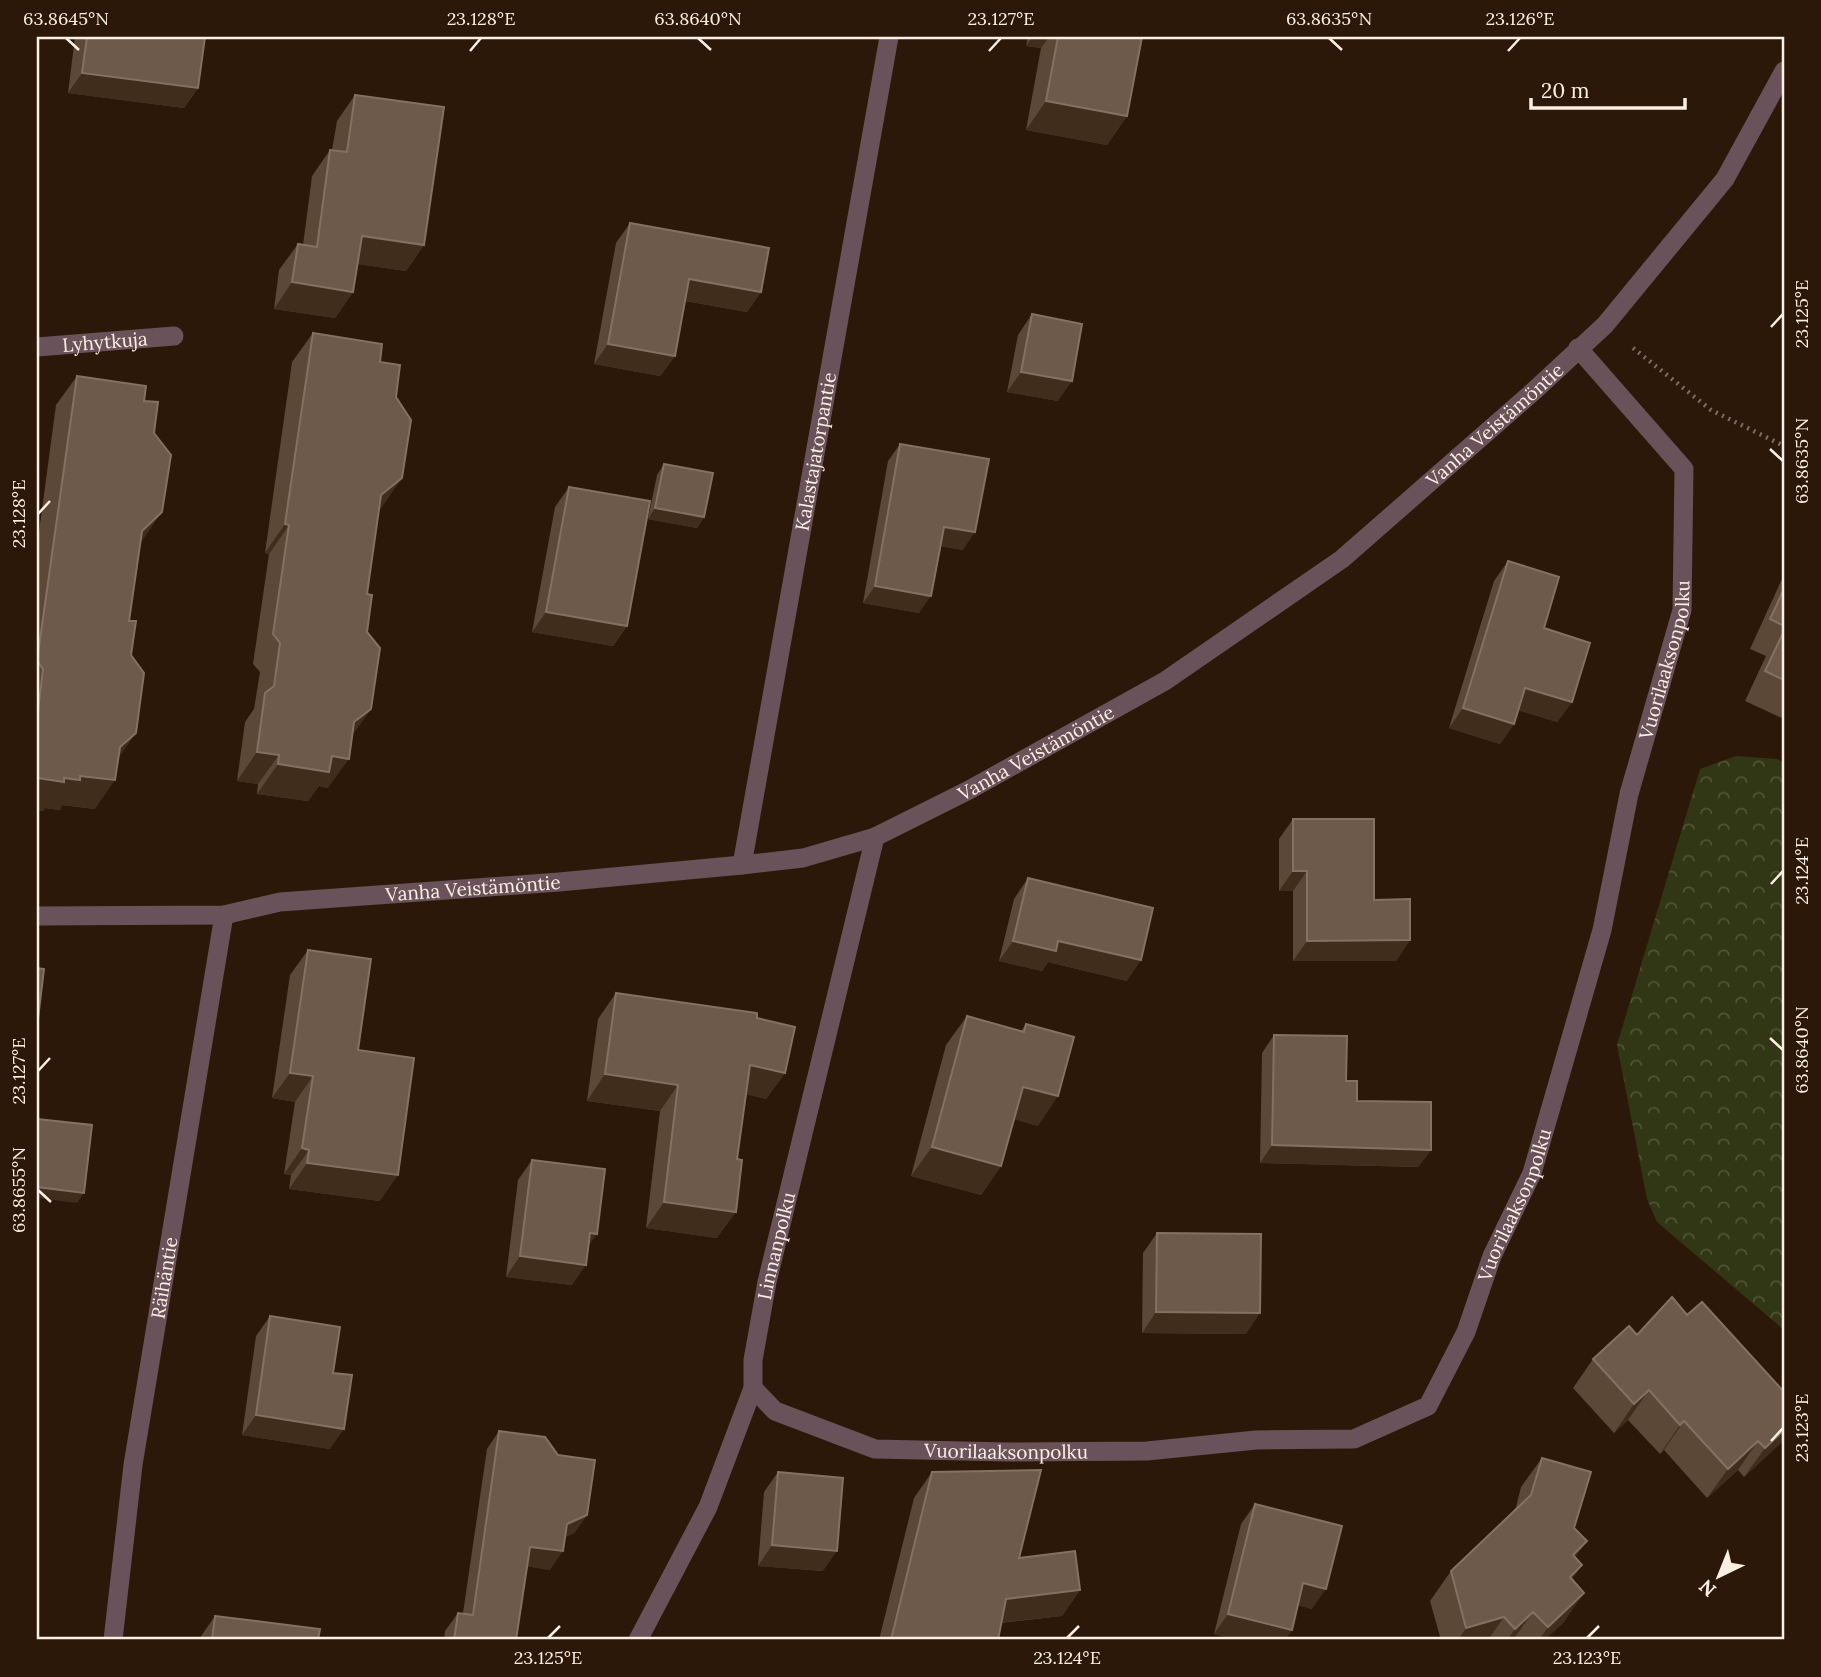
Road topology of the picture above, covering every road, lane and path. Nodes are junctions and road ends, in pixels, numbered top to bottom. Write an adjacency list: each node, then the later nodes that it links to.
1 (888, 37): 9 (street, Kalastajatorpantie)
2 (1784, 71): 3 (street, Vanha Veistämöntie)
3 (1605, 325): 6 (street, Vanha Veistämöntie); 7 (path)
4 (174, 336): 5 (street, Lyhytkuja)
5 (37, 347)
6 (1578, 348): 8 (street, Vanha Veistämöntie); 12 (street, Vuorilaaksonpolku)
7 (1784, 446)
8 (875, 837): 9 (street, Vanha Veistämöntie); 12 (street, Linnanpolku)
9 (742, 865): 10 (street, Vanha Veistämöntie)
10 (224, 915): 11 (street, Vanha Veistämöntie); 13 (street, Räihäntie)
11 (37, 916)
12 (753, 1388): 14 (street, Linnanpolku)
13 (113, 1640)
14 (638, 1640)

